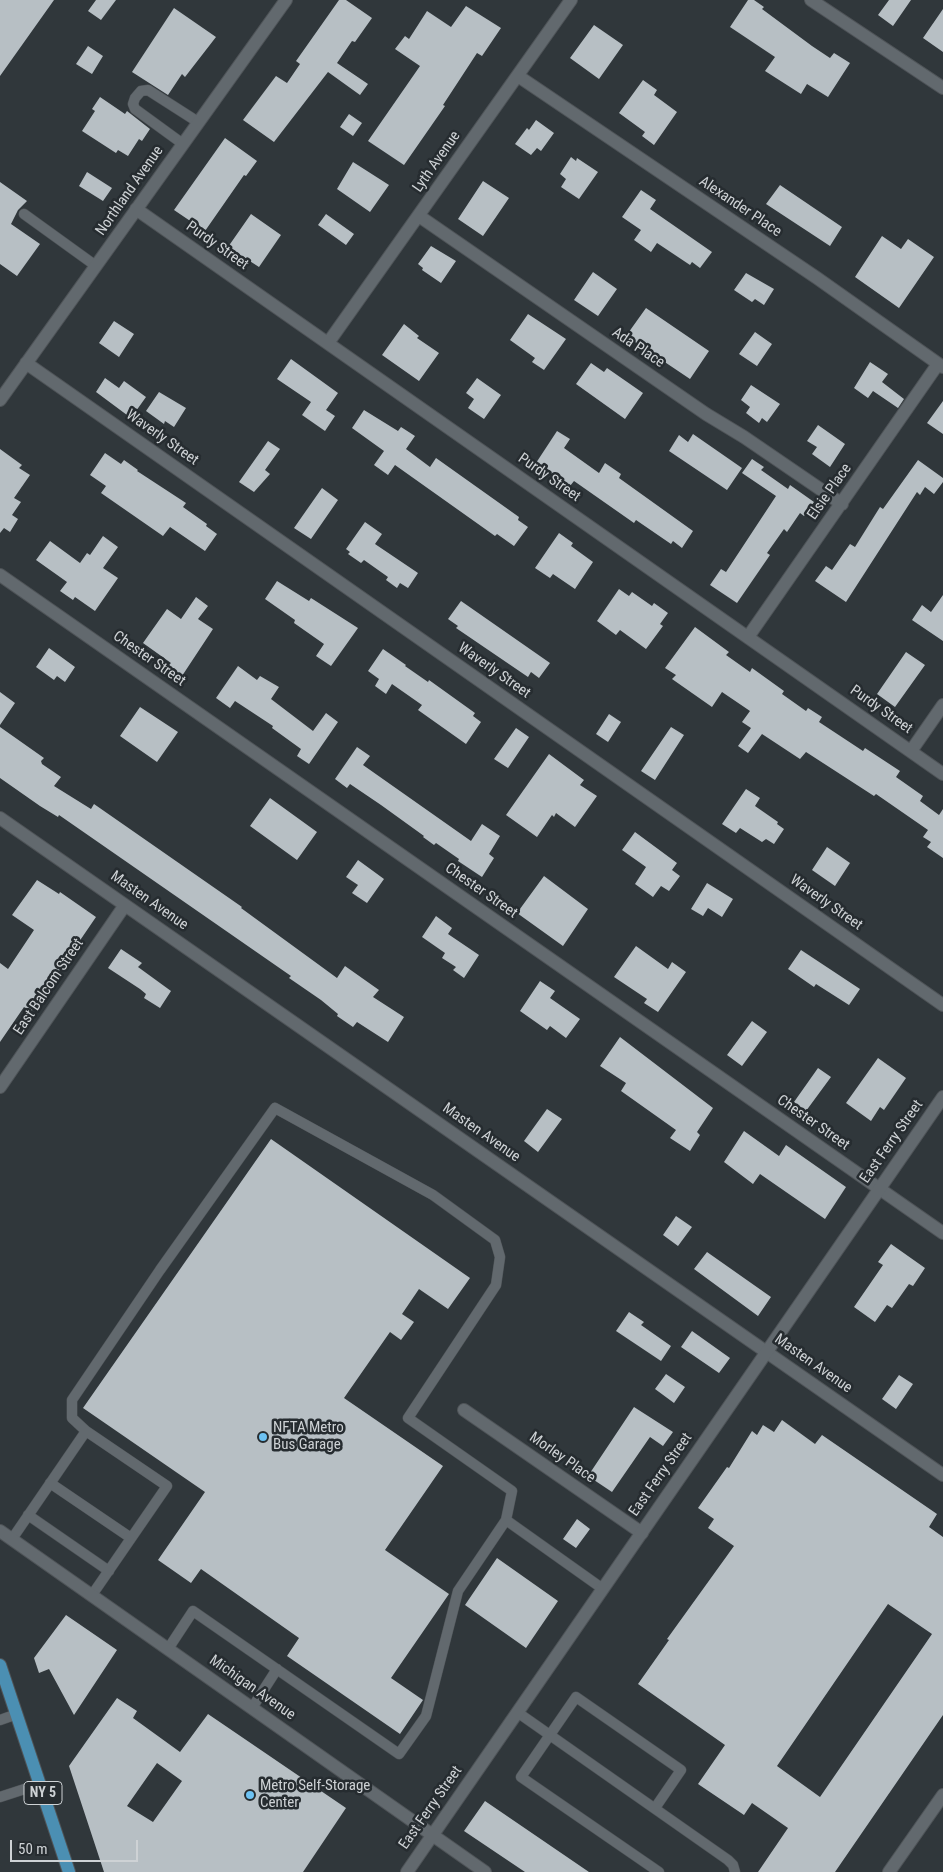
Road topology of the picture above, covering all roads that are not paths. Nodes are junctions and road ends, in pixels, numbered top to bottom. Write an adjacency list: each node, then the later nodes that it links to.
1 (286, 0): 6 (street, Northland Avenue)
2 (571, 0): 4 (street, Lyth Avenue)
3 (811, 0): 5 (street)
4 (518, 76): 10 (street, Lyth Avenue); 14 (street, Alexander Place)
5 (943, 88)
6 (198, 122): 7 (street, Northland Avenue); 7 (lane)
7 (183, 144): 8 (street, Northland Avenue)
8 (136, 209): 11 (street, Northland Avenue); 12 (street, Purdy Street)
9 (24, 214): 11 (lane)
10 (419, 216): 12 (street, Lyth Avenue); 16 (street, Ada Place)
11 (96, 266): 13 (street, Northland Avenue)
12 (328, 343): 18 (street, Purdy Street)
13 (26, 363): 15 (street, Northland Avenue); 24 (street, Waverly Street)
14 (941, 365): 16 (street, Elsie Place)
15 (0, 400)
16 (842, 504): 18 (street, Elsie Place)
17 (0, 575): 27 (street, Chester Street)
18 (748, 637): 20 (street, Purdy Street)
19 (943, 705): 20 (street)
20 (911, 751): 21 (street, Purdy Street)
21 (943, 774)
22 (0, 818): 23 (street, Masten Avenue)
23 (125, 905): 25 (street, East Balcom Street); 29 (street, Masten Avenue)
24 (943, 1006)
25 (0, 1087)
26 (943, 1097): 27 (street, East Ferry Street)
27 (880, 1189): 28 (street, Chester Street); 29 (street, East Ferry Street)
28 (943, 1233)
29 (766, 1352): 32 (street, Masten Avenue); 37 (street, East Ferry Street)
30 (464, 1410): 37 (street, Morley Place)
31 (86, 1431): 33 (lane); 35 (lane); 38 (lane)
32 (943, 1475)
33 (50, 1483): 34 (lane); 38 (lane)
34 (28, 1516): 39 (lane); 40 (lane)
35 (506, 1520): 41 (lane); 45 (lane)
36 (0, 1530): 39 (street, Michigan Avenue)
37 (642, 1533): 41 (street, East Ferry Street)
38 (131, 1538): 40 (lane)
39 (12, 1539): 42 (street, Michigan Avenue)
40 (109, 1571): 42 (lane)
41 (603, 1589): 47 (street, East Ferry Street)
42 (92, 1595): 43 (street, Michigan Avenue)
43 (168, 1649): 45 (lane); 46 (street, Michigan Avenue)
44 (0, 1665): 48 (main road, NY 5)
45 (277, 1669): 46 (lane)
46 (252, 1708): 55 (street, Michigan Avenue)
47 (517, 1712): 50 (lane); 55 (street, East Ferry Street)
48 (17, 1714): 49 (lane); 51 (main road, NY 5)
49 (0, 1720)
50 (550, 1735): 54 (lane); 54 (lane); 59 (lane)
51 (40, 1784): 53 (lane); 56 (main road, NY 5)
52 (943, 1795): 61 (street)
53 (0, 1797)
54 (655, 1808): 60 (lane)
55 (432, 1835): 57 (street, East Ferry Street); 58 (street, Michigan Avenue)
56 (69, 1872)
57 (407, 1872)
58 (486, 1872)
59 (659, 1872)
60 (735, 1872)
61 (889, 1872)

